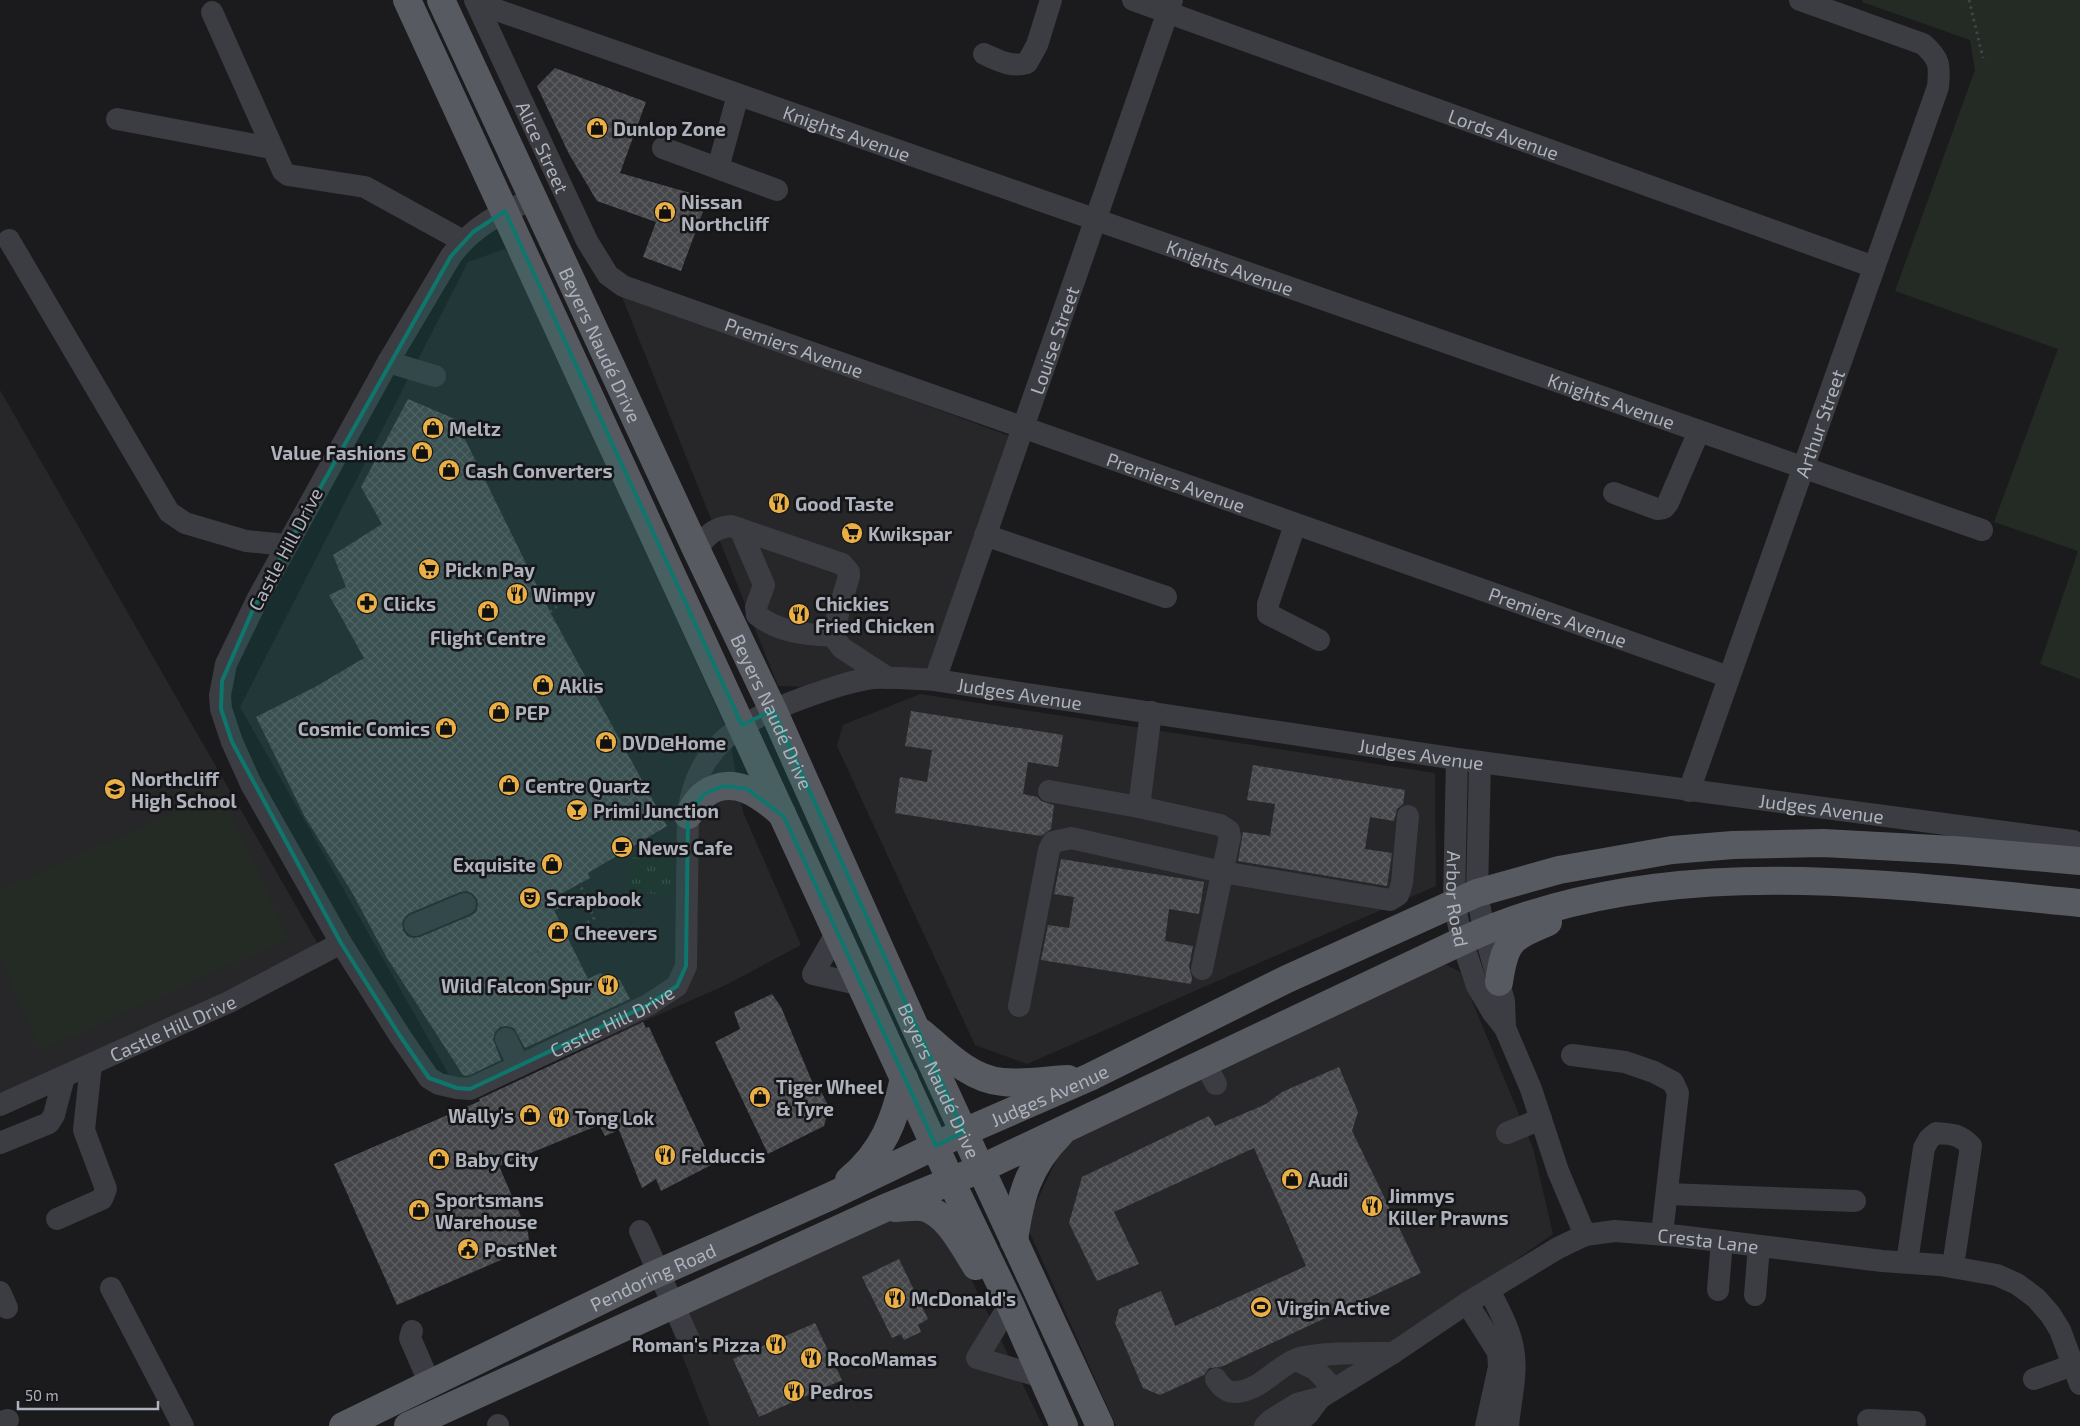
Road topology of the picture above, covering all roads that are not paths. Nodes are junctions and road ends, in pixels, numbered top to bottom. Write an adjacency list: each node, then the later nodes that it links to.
1 (408, 0): 17 (main road, Beyers Naudé Drive)
2 (441, 0): 16 (main road, Beyers Naudé Drive)
3 (1051, 0): 9 (street)
4 (1133, 0): 7 (street, Lords Avenue)
5 (1800, 0): 21 (street, Arthur Street)
6 (476, 2): 10 (street, Knights Avenue); 22 (street, Alice Street)
7 (1170, 6): 18 (street, Louise Street); 21 (street, Lords Avenue)
8 (212, 12): 12 (street)
9 (984, 54)
10 (738, 95): 14 (street); 18 (street, Knights Avenue)
11 (117, 119): 12 (street)
12 (271, 148): 20 (street)
13 (663, 148): 14 (street)
14 (718, 168): 15 (street)
15 (777, 190)
16 (534, 199): 17 (street, Castle Hill Drive); 34 (main road, Beyers Naudé Drive)
17 (505, 210): 20 (street, Castle Hill Drive); 44 (main road, Beyers Naudé Drive)
18 (1094, 219): 25 (street, Louise Street); 26 (street, Knights Avenue)
19 (9, 240): 33 (street)
20 (463, 241): 23 (street, Castle Hill Drive)
21 (1874, 267): 27 (street, Arthur Street)
22 (623, 286): 25 (street, Premiers Avenue)
23 (388, 362): 24 (street); 33 (street, Castle Hill Drive)
24 (435, 376)
25 (1022, 428): 29 (street, Premiers Avenue); 32 (street, Louise Street)
26 (1699, 431): 27 (street, Knights Avenue); 28 (street)
27 (1803, 468): 31 (street, Knights Avenue); 39 (street, Arthur Street)
28 (1614, 494)
29 (1295, 524): 36 (street); 39 (street, Premiers Avenue)
30 (740, 529): 34 (street); 37 (street); 37 (street)
31 (1982, 530)
32 (985, 535): 35 (street); 40 (street, Louise Street)
33 (287, 544): 62 (street, Castle Hill Drive)
34 (696, 549): 42 (main road, Beyers Naudé Drive)
35 (1166, 597)
36 (1319, 640)
37 (837, 641): 38 (street); 41 (street)
38 (888, 678): 40 (street, Judges Avenue); 41 (street, Judges Avenue)
39 (1729, 678): 48 (street, Arthur Street)
40 (935, 680): 43 (street, Judges Avenue)
41 (832, 688): 42 (street, Judges Avenue)
42 (773, 710): 44 (street, Castle Hill Drive); 67 (main road, Beyers Naudé Drive)
43 (1151, 712): 45 (street, Judges Avenue); 49 (street)
44 (742, 725): 50 (street, Castle Hill Drive); 52 (main road, Beyers Naudé Drive)
45 (1457, 759): 46 (street, Judges Avenue); 55 (street, Arbor Road)
46 (1480, 762): 48 (street, Judges Avenue); 55 (street, Arbor Road)
47 (1049, 791): 49 (street)
48 (1689, 791): 53 (street, Judges Avenue)
49 (1139, 807): 54 (street)
50 (688, 815): 52 (main road); 72 (street, Castle Hill Drive)
51 (1408, 816): 54 (street)
52 (784, 817): 60 (main road, Beyers Naudé Drive)
53 (2076, 851): 55 (main road, Judges Avenue)
54 (1222, 872): 63 (street); 66 (street)
55 (1466, 897): 61 (street, Arbor Road); 74 (main road, Judges Avenue)
56 (1596, 897): 57 (main road, Judges Avenue); 61 (main road, Judges Avenue); 64 (main road)
57 (2080, 903)
58 (465, 904): 59 (street)
59 (415, 925)
60 (837, 932): 65 (main road, Beyers Naudé Drive); 65 (street)
61 (1473, 936): 64 (street, Arbor Road); 68 (street, Arbor Road); 78 (main road, Judges Avenue)
62 (341, 943): 71 (street, Castle Hill Drive); 72 (street, Castle Hill Drive)
63 (1202, 970)
64 (1499, 982): 68 (street, Arbor Road)
65 (862, 985): 75 (main road, Beyers Naudé Drive)
66 (1019, 1006)
67 (915, 1027): 74 (main road); 79 (main road, Beyers Naudé Drive)
68 (1505, 1028): 77 (street, Arbor Road)
69 (506, 1039): 72 (street)
70 (1572, 1055): 85 (street)
71 (91, 1065): 73 (street, Castle Hill Drive); 89 (street)
72 (519, 1066)
73 (64, 1077): 76 (street, Castle Hill Drive); 81 (street)
74 (1090, 1077): 79 (main road, Judges Avenue)
75 (904, 1078): 82 (main road, Beyers Naudé Drive); 86 (main road)
76 (0, 1106)
77 (1541, 1119): 80 (street); 92 (street, Arbor Road)
78 (1068, 1126): 83 (main road, Judges Avenue); 93 (main road)
79 (964, 1132): 82 (main road, Pendoring Road); 83 (main road, Beyers Naudé Drive)
80 (1507, 1132)
81 (0, 1143)
82 (936, 1146): 84 (main road, Beyers Naudé Drive); 86 (main road, Pendoring Road)
83 (980, 1169): 84 (main road, Pendoring Road); 93 (main road, Beyers Naudé Drive)
84 (951, 1181): 88 (main road, Pendoring Road); 103 (main road, Beyers Naudé Drive)
85 (1667, 1194): 87 (street); 91 (street)
86 (831, 1196): 98 (main road, Pendoring Road)
87 (1855, 1201)
88 (885, 1208): 103 (main road); 105 (main road, Pendoring Road)
89 (57, 1219)
90 (640, 1231): 98 (street)
91 (1662, 1234): 92 (street, Cresta Lane); 94 (street, Cresta Lane)
92 (1585, 1235): 100 (street, Cresta Lane)
93 (1014, 1241): 123 (main road, Beyers Naudé Drive)
94 (1722, 1241): 95 (street, Cresta Lane); 101 (street)
95 (1759, 1246): 96 (street, Cresta Lane); 102 (street)
96 (1907, 1262): 97 (street, Cresta Lane); 97 (street)
97 (1953, 1266): 110 (street, Cresta Lane)
98 (660, 1272): 105 (street); 114 (main road, Pendoring Road)
99 (112, 1288): 119 (street)
100 (1489, 1290): 104 (street, Cresta Lane); 116 (street)
101 (1718, 1290)
102 (1756, 1296)
103 (1008, 1299): 111 (main road, Beyers Naudé Drive); 111 (street)
104 (1467, 1303): 108 (street, Cresta Lane); 126 (street)
105 (673, 1304): 107 (street); 121 (main road, Pendoring Road)
106 (412, 1331): 114 (street)
107 (691, 1344)
108 (1393, 1353): 109 (street); 115 (street, Cresta Lane)
109 (1296, 1360): 112 (street); 115 (street)
110 (2076, 1374): 113 (street)
111 (1042, 1377): 122 (main road, Beyers Naudé Drive)
112 (1216, 1379)
113 (2034, 1379)
114 (430, 1384): 120 (main road, Pendoring Road)
115 (1327, 1394): 124 (street, Cresta Lane); 125 (street, Cresta Lane)
116 (1509, 1416): 127 (street)
117 (1868, 1420): 118 (street)
118 (1916, 1422)
119 (183, 1426)
120 (343, 1426)
121 (408, 1426)
122 (1064, 1426)
123 (1100, 1426)
124 (1265, 1426)
125 (1294, 1426)
126 (1486, 1426)
127 (1498, 1426)

